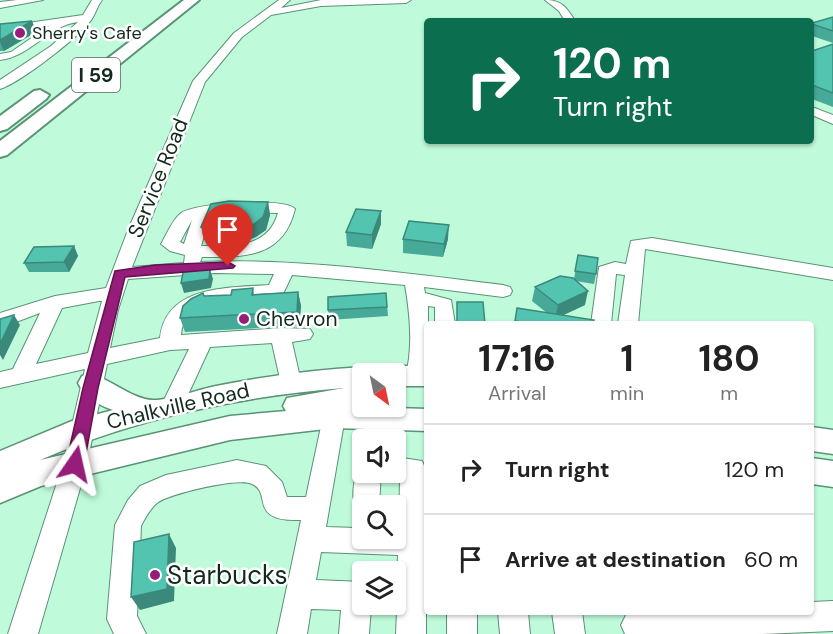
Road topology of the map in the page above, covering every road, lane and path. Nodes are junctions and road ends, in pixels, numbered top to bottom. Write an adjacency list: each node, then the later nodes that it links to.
1 (38, 0): 7 (street)
2 (97, 0): 10 (street)
3 (192, 0): 8 (highway, I 59)
4 (285, 0): 9 (street, Service Road)
5 (406, 0): 9 (street)
6 (550, 0): 12 (street)
7 (0, 5)
8 (171, 7): 14 (highway, I 59); 21 (highway, I 59); 22 (highway)
9 (268, 12): 26 (street, Service Road)
10 (89, 17): 11 (street); 16 (street)
11 (67, 18): 13 (street); 15 (street)
12 (568, 18)
13 (0, 30)
14 (102, 50)
15 (0, 57)
16 (0, 85)
17 (52, 87): 20 (highway, I 59)
18 (814, 112): 19 (street)
19 (832, 118)
20 (0, 125)
21 (0, 151)
22 (0, 163)
23 (192, 259): 23 (street); 24 (street); 26 (street)
24 (286, 268): 28 (street); 39 (street)
25 (634, 271): 27 (street); 32 (street); 33 (street)
26 (119, 274): 30 (street, Service Road)
27 (833, 274)
28 (414, 290): 29 (street); 35 (street); 40 (street)
29 (503, 291)
30 (114, 293): 31 (street); 41 (street, Service Road)
31 (55, 302): 34 (street); 44 (street)
32 (602, 315): 33 (street)
33 (629, 317)
34 (0, 321)
35 (445, 321)
36 (303, 334): 37 (street)
37 (281, 335): 38 (street); 45 (street)
38 (203, 341): 39 (street); 47 (street)
39 (170, 343): 41 (street)
40 (424, 346): 42 (street)
41 (94, 371): 44 (street); 47 (main road); 50 (street, Service Road)
42 (413, 376)
43 (352, 377): 45 (main road, Chalkville Road)
44 (10, 378)
45 (290, 382): 47 (main road, Chalkville Road)
46 (352, 398): 51 (main road)
47 (162, 409): 50 (main road, Chalkville Road)
48 (334, 417): 49 (main road, Chalkville Road); 51 (main road, Chalkville Road); 62 (street)
49 (424, 420)
50 (82, 429): 54 (main road, Chalkville Road); 55 (street, Service Road)
51 (207, 433): 55 (main road, Chalkville Road)
52 (814, 439): 53 (main road)
53 (833, 442)
54 (0, 464)
55 (75, 464): 61 (main road, Chalkville Road); 77 (street, Service Road)
56 (406, 468): 66 (street)
57 (814, 471): 58 (main road)
58 (833, 474)
59 (814, 484): 60 (main road)
60 (833, 487)
61 (0, 489)
62 (316, 508): 63 (street); 78 (street)
63 (310, 539): 64 (street); 67 (street)
64 (352, 540)
65 (406, 543): 66 (street)
66 (413, 543): 69 (street)
67 (299, 594): 68 (street); 79 (street)
68 (352, 596)
69 (412, 598): 81 (street)
70 (357, 615): 80 (street)
71 (462, 615): 82 (street)
72 (513, 615): 83 (street)
73 (567, 615): 84 (street)
74 (818, 615): 75 (street)
75 (699, 617): 76 (street)
76 (636, 624)
77 (23, 634)
78 (130, 634)
79 (292, 634)
80 (354, 634)
81 (411, 634)
82 (462, 634)
83 (515, 634)
84 (570, 634)

